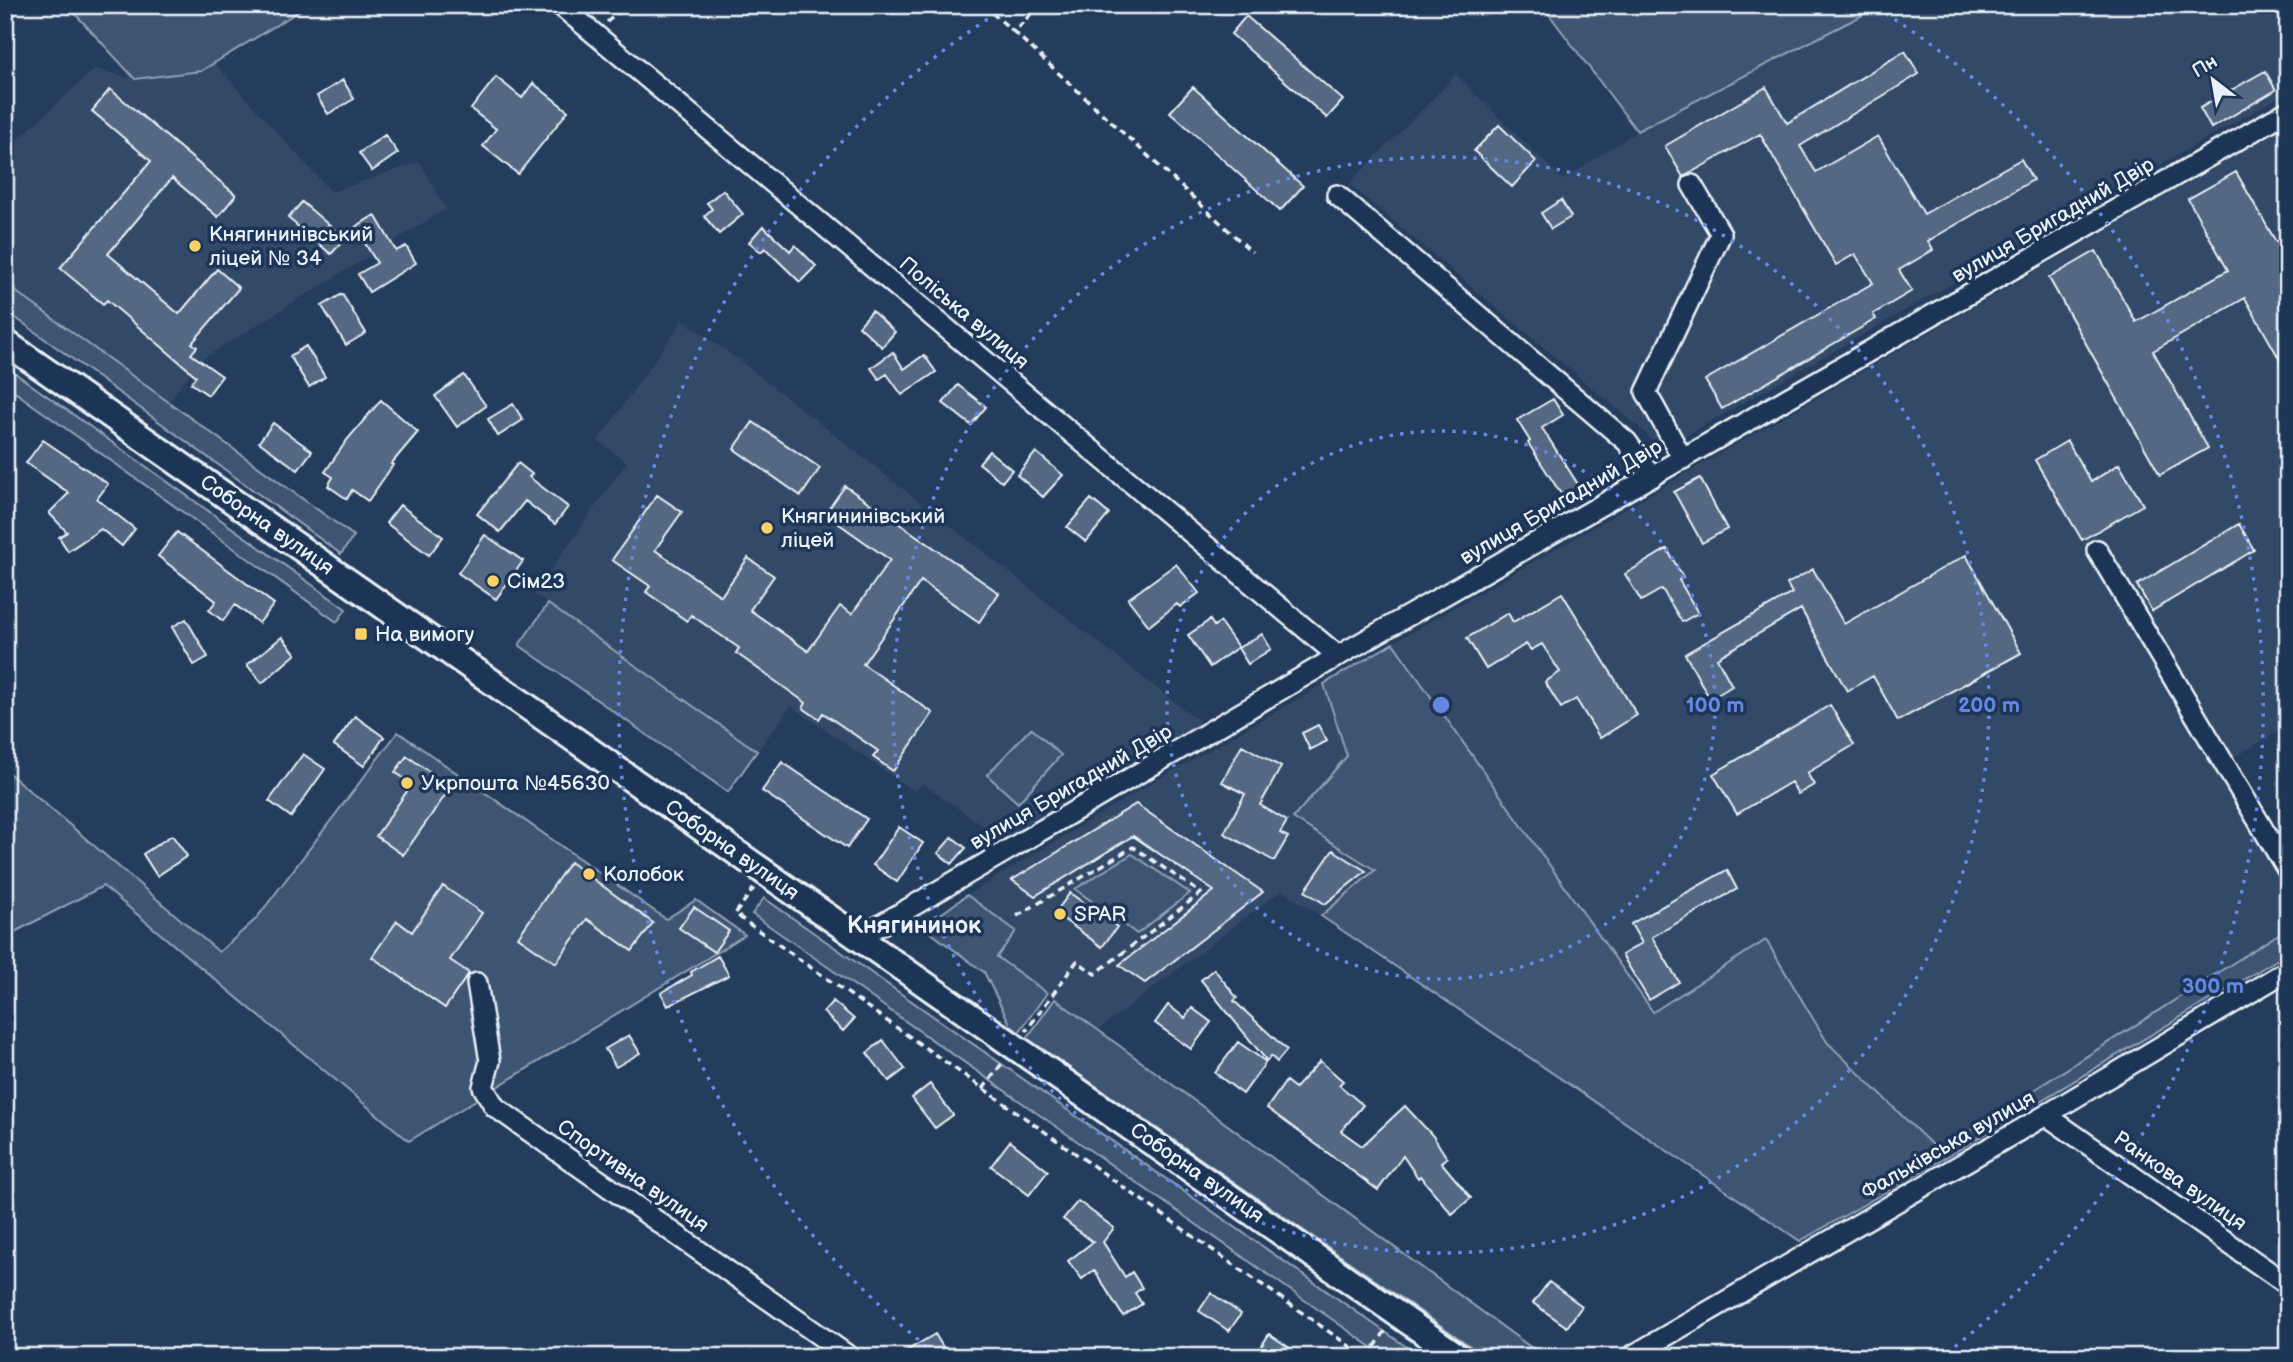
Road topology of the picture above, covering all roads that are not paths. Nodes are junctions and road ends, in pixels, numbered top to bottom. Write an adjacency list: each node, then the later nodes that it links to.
1 (560, 5): 9 (street, Поліська вулиця)
2 (2288, 111): 6 (street, вулиця Бригадний Двір)
3 (1692, 185): 6 (street)
4 (1337, 195): 7 (street)
5 (6, 344): 11 (main road, Соборна вулиця)
6 (1683, 459): 7 (street, вулиця Бригадний Двір)
7 (1652, 477): 9 (street, вулиця Бригадний Двір)
8 (2097, 550): 10 (street)
9 (1338, 656): 11 (street, вулиця Бригадний Двір)
10 (2288, 871)
11 (860, 937): 17 (main road, Соборна вулиця)
12 (2288, 970): 14 (street, Фальківська вулиця)
13 (477, 983): 16 (street, Спортивна вулиця)
14 (2046, 1115): 15 (street, Ранкова вулиця); 18 (street, Фальківська вулиця)
15 (2288, 1285)
16 (850, 1357)
17 (1459, 1357)
18 (1630, 1357)

